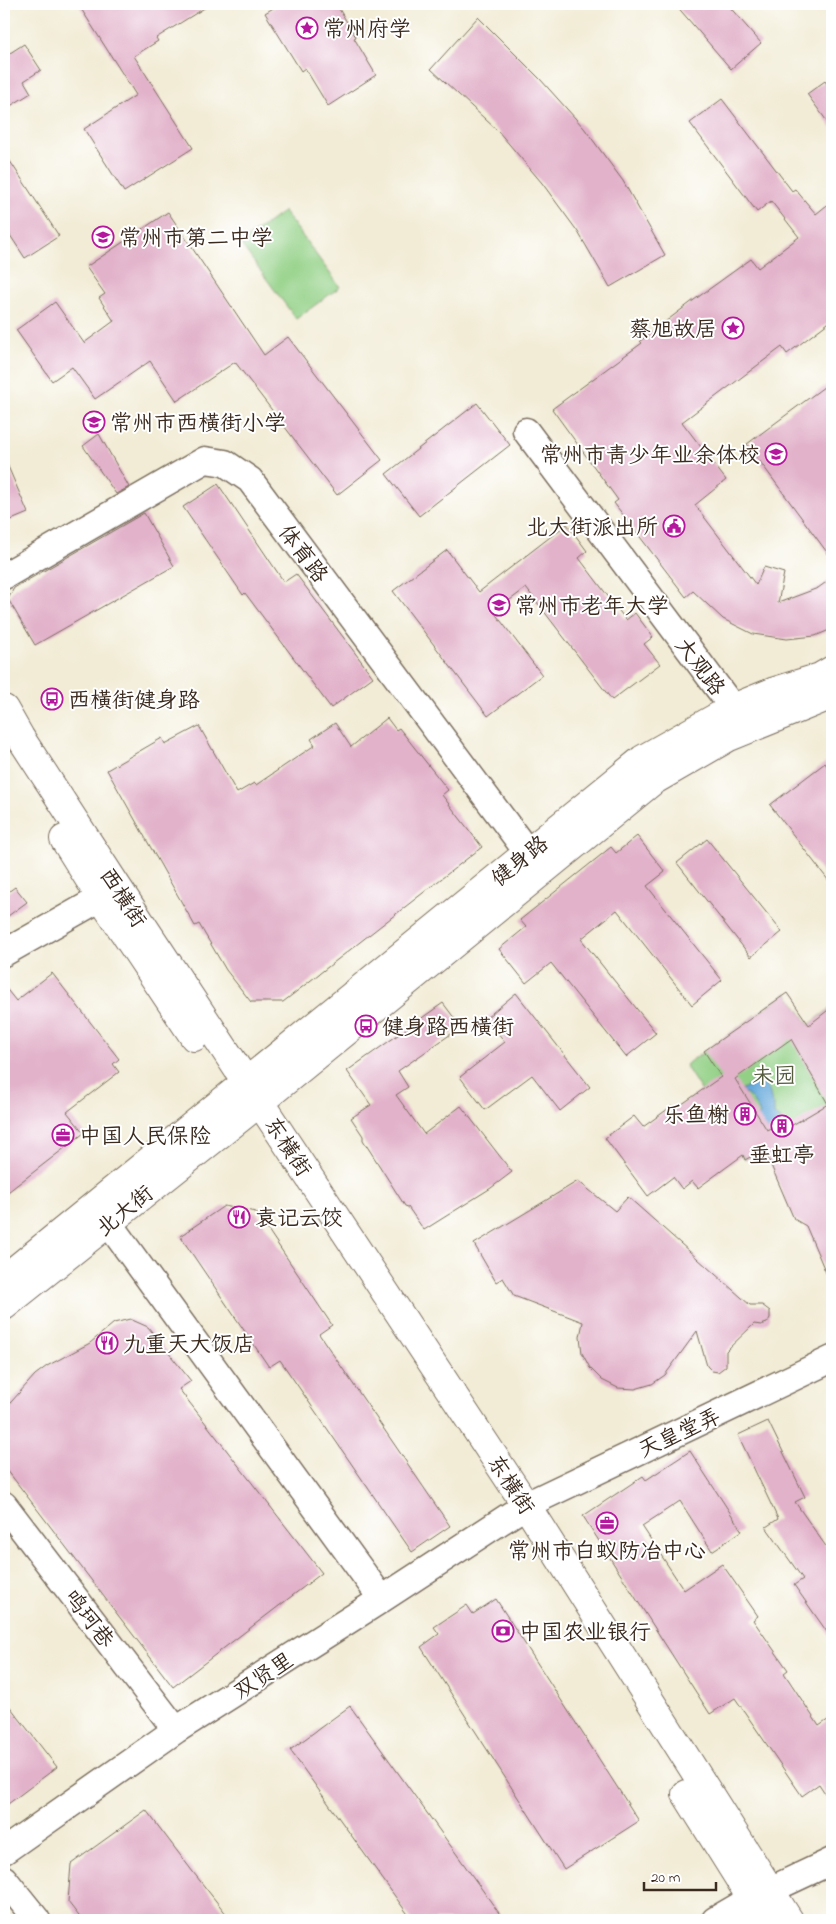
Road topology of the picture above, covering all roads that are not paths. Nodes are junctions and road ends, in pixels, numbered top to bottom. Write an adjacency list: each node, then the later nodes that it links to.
1 (526, 431): 5 (street, 大观路)
2 (4, 576): 8 (street, 体育路)
3 (832, 670): 5 (main road, 健身路)
4 (832, 695): 11 (main road, 健身路)
5 (733, 708): 8 (main road, 健身路)
6 (4, 709): 11 (main road, 西横街)
7 (4, 742): 9 (main road, 西横街)
8 (528, 853): 11 (main road, 健身路)
9 (101, 898): 10 (street); 11 (main road, 西横街)
10 (4, 953)
11 (246, 1098): 12 (main road, 北大街); 17 (main road, 东横街)
12 (102, 1214): 13 (main road, 北大街); 14 (main road, 北大街); 18 (street)
13 (4, 1280)
14 (4, 1306)
15 (832, 1359): 17 (street, 天皇堂弄)
16 (4, 1505): 19 (street, 鸣珂巷)
17 (518, 1510): 18 (street, 双贤里); 23 (main road, 东横街)
18 (382, 1599): 19 (street, 双贤里)
19 (176, 1730): 20 (street, 双贤里)
20 (4, 1851)
21 (832, 1861): 23 (street)
22 (4, 1879): 24 (street)
23 (762, 1903): 25 (street); 26 (main road, 东横街)
24 (37, 1920)
25 (715, 1920)
26 (789, 1920)

